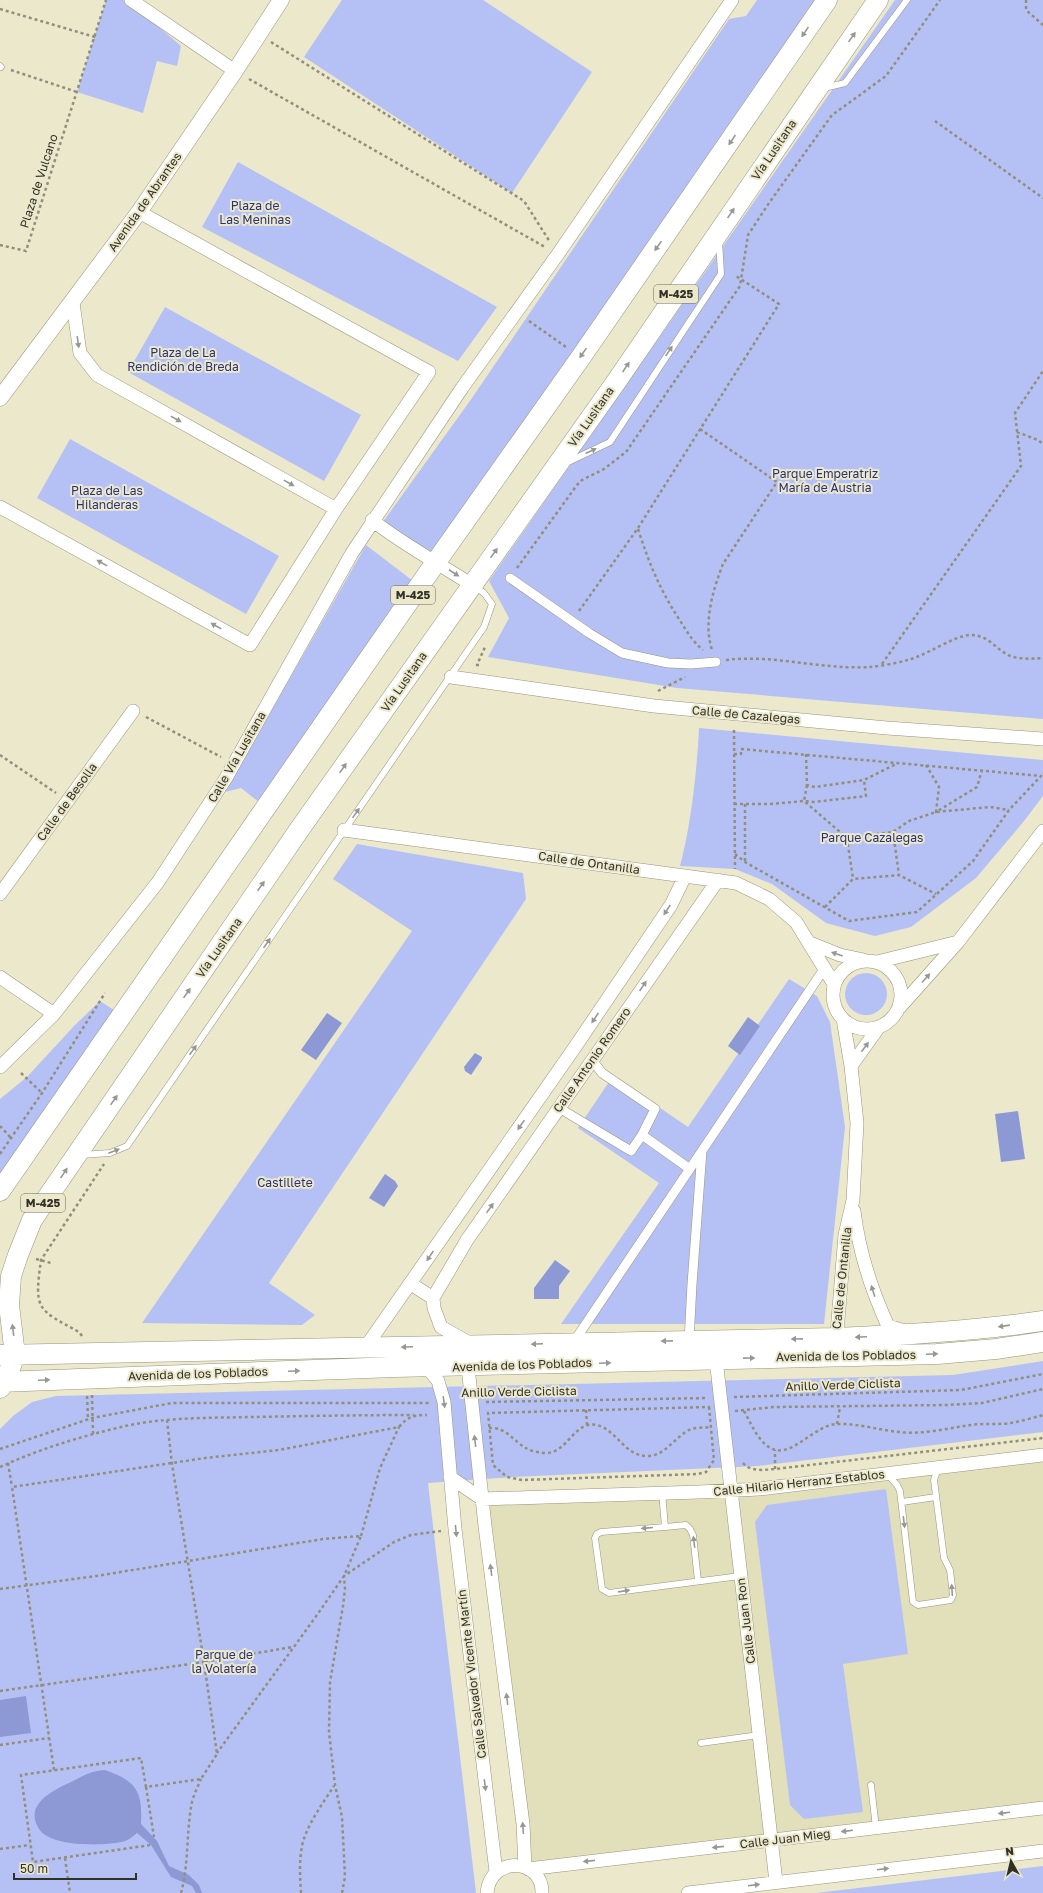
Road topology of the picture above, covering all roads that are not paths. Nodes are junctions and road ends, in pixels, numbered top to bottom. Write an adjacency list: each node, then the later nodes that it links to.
1 (131, 0): 7 (street)
2 (281, 0): 7 (street, Avenida de Abrantes)
3 (732, 0): 16 (street)
4 (827, 0): 17 (main road, M-425, one-way to 17)
5 (878, 0): 8 (main road, Vía Lusitana / M-425, one-way to 5)
6 (907, 0): 8 (lane)
7 (235, 71): 9 (street, Avenida de Abrantes)
8 (815, 90): 10 (main road, Vía Lusitana / M-425, one-way to 8)
9 (140, 212): 11 (street, Avenida de Abrantes); 15 (street)
10 (719, 231): 13 (main road, Vía Lusitana / M-425, one-way to 10); 13 (lane, one-way to 10)
11 (73, 303): 12 (street, Avenida de Abrantes); 15 (street, one-way to 15)
12 (0, 398)
13 (555, 468): 19 (main road, Vía Lusitana / M-425, one-way to 13)
14 (0, 507): 15 (street, one-way to 14)
15 (336, 509)
16 (372, 520): 17 (street); 36 (street, Calle Vía Lusitana)
17 (436, 562): 19 (street, one-way to 19); 47 (main road, M-425)
18 (510, 578): 20 (street)
19 (472, 585): 21 (lane); 45 (main road, Vía Lusitana / M-425, one-way to 19)
20 (716, 662)
21 (451, 677): 23 (street, Calle de Cazalegas); 24 (lane, one-way to 21)
22 (133, 710): 28 (street, Calle de Besolla)
23 (1043, 739)
24 (344, 830): 26 (street, Calle de Ontanilla); 45 (lane, one-way to 24)
25 (1043, 832): 29 (street)
26 (685, 876): 27 (street, Calle de Ontanilla); 49 (street, Calle Antonio Romero, one-way to 49)
27 (718, 880): 30 (street, Calle de Ontanilla); 39 (street, Calle Antonio Romero, one-way to 27)
28 (0, 894)
29 (958, 942): 31 (street); 35 (street, one-way to 29)
30 (810, 943): 31 (street, one-way to 30); 32 (street, Calle de Ontanilla)
31 (871, 961): 34 (street); 35 (street)
32 (824, 969): 34 (street, Calle de Ontanilla); 44 (street)
33 (0, 977): 36 (street)
34 (834, 984): 37 (street)
35 (900, 1007): 38 (street)
36 (54, 1014): 41 (street, Calle Vía Lusitana)
37 (842, 1019): 38 (street); 40 (street, Calle de Ontanilla)
38 (879, 1027): 40 (street, one-way to 38)
39 (592, 1060): 42 (street, Calle Antonio Romero); 43 (street)
40 (851, 1066): 48 (street, Calle de Ontanilla)
41 (0, 1067)
42 (559, 1108): 43 (street); 50 (street, Calle Antonio Romero, one-way to 42)
43 (642, 1135): 46 (street)
44 (702, 1150): 46 (street); 54 (street)
45 (76, 1156): 51 (main road, Vía Lusitana / M-425, one-way to 45)
46 (690, 1169): 56 (street)
47 (0, 1191)
48 (853, 1200): 53 (street, Calle de Ontanilla, one-way to 48); 59 (street, Calle de Ontanilla)
49 (411, 1284): 50 (street); 60 (street, Calle Antonio Romero)
50 (433, 1298): 58 (street)
51 (5, 1299): 61 (main road, Vía Lusitana / M-425, one-way to 51)
52 (1043, 1321): 53 (main road, Avenida de los Poblados, one-way to 53)
53 (916, 1335): 59 (main road, Avenida de los Poblados, one-way to 59)
54 (689, 1341): 56 (main road, Avenida de los Poblados, one-way to 56); 59 (main road, Avenida de los Poblados, one-way to 54)
55 (1043, 1342): 59 (main road, Avenida de los Poblados, one-way to 55)
56 (573, 1343): 58 (main road, Avenida de los Poblados, one-way to 58)
57 (445, 1346): 58 (main road, Avenida de los Poblados); 60 (main road, Avenida de los Poblados, one-way to 60); 64 (street)
58 (474, 1346)
59 (836, 1347): 62 (main road, Avenida de los Poblados, one-way to 59)
60 (366, 1348): 61 (main road, Avenida de los Poblados)
61 (7, 1355): 65 (main road, Vía Lusitana / M-425)
62 (716, 1359): 64 (main road, Avenida de los Poblados, one-way to 62); 70 (street, Calle Juan Ron)
63 (427, 1367): 64 (main road, Avenida de los Poblados); 65 (main road, Avenida de los Poblados, one-way to 63); 69 (street, Calle Salvador Vicente Martín, one-way to 69)
64 (468, 1367): 73 (street, one-way to 64)
65 (2, 1384)
66 (1043, 1455): 67 (street, Calle Hilario Herranz Establos)
67 (938, 1468): 68 (street, Calle Hilario Herranz Establos); 72 (lane)
68 (887, 1474): 70 (street, Calle Hilario Herranz Establos); 74 (lane)
69 (450, 1477): 73 (street); 86 (street, Calle Salvador Vicente Martín, one-way to 86)
70 (731, 1491): 71 (street, Calle Hilario Herranz Establos); 76 (street, Calle Juan Ron)
71 (662, 1492): 73 (street, Calle Hilario Herranz Establos); 75 (lane)
72 (936, 1497): 74 (lane); 74 (lane, one-way to 72)
73 (482, 1499): 85 (street, one-way to 73)
74 (902, 1502)
75 (665, 1527): 77 (lane, one-way to 75); 77 (lane, one-way to 77)
76 (740, 1576): 77 (lane); 78 (street, Calle Juan Ron)
77 (698, 1581)
78 (759, 1735): 79 (lane); 83 (street, Calle Juan Ron)
79 (701, 1743)
80 (871, 1785): 82 (lane)
81 (1043, 1808): 82 (street, Calle Juan Mieg, one-way to 82)
82 (876, 1828): 83 (street, Calle Juan Mieg, one-way to 83)
83 (771, 1841): 85 (street, Calle Juan Mieg, one-way to 85); 87 (street, Calle Juan Ron)
84 (1043, 1851): 87 (street, one-way to 84)
85 (527, 1868): 86 (street, Calle Juan Mieg); 89 (street)
86 (496, 1872): 88 (street)
87 (776, 1882): 90 (street, one-way to 87)
88 (487, 1893)
89 (542, 1893)
90 (688, 1893)

